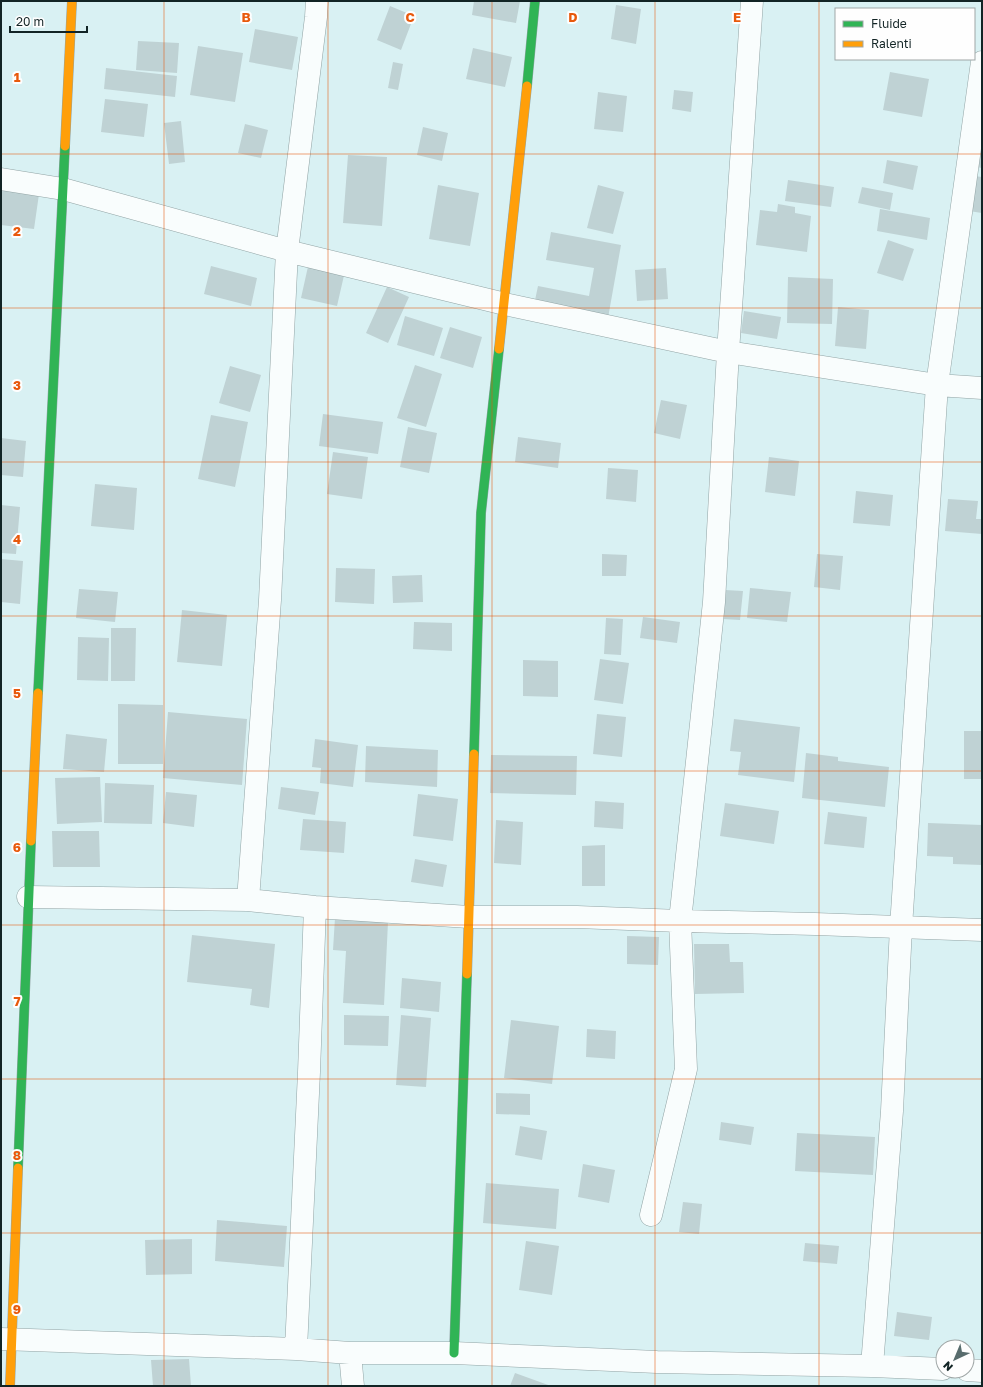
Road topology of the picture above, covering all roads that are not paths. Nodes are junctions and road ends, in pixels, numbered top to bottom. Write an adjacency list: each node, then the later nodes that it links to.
1 (72, 1): 7 (street)
2 (317, 1): 8 (street)
3 (535, 1): 9 (street)
4 (752, 1): 10 (street)
5 (982, 62): 11 (street)
6 (1, 179): 7 (street)
7 (63, 189): 8 (street); 13 (street)
8 (287, 251): 9 (street); 14 (street)
9 (505, 304): 10 (street); 16 (street)
10 (728, 352): 11 (street); 17 (street)
11 (937, 385): 12 (street); 18 (street)
12 (982, 388)
13 (28, 897): 14 (street); 21 (street)
14 (248, 900): 15 (street)
15 (315, 907): 16 (street); 22 (street)
16 (469, 917): 17 (street); 24 (street)
17 (680, 921): 18 (street); 20 (street)
18 (901, 927): 19 (street); 25 (street)
19 (982, 930)
20 (651, 1215)
21 (7, 1339): 22 (street); 27 (street)
22 (296, 1349): 23 (street)
23 (350, 1353): 24 (street); 28 (street)
24 (454, 1353): 25 (street)
25 (872, 1366): 26 (street)
26 (935, 1369)
27 (10, 1386)
28 (353, 1386)

